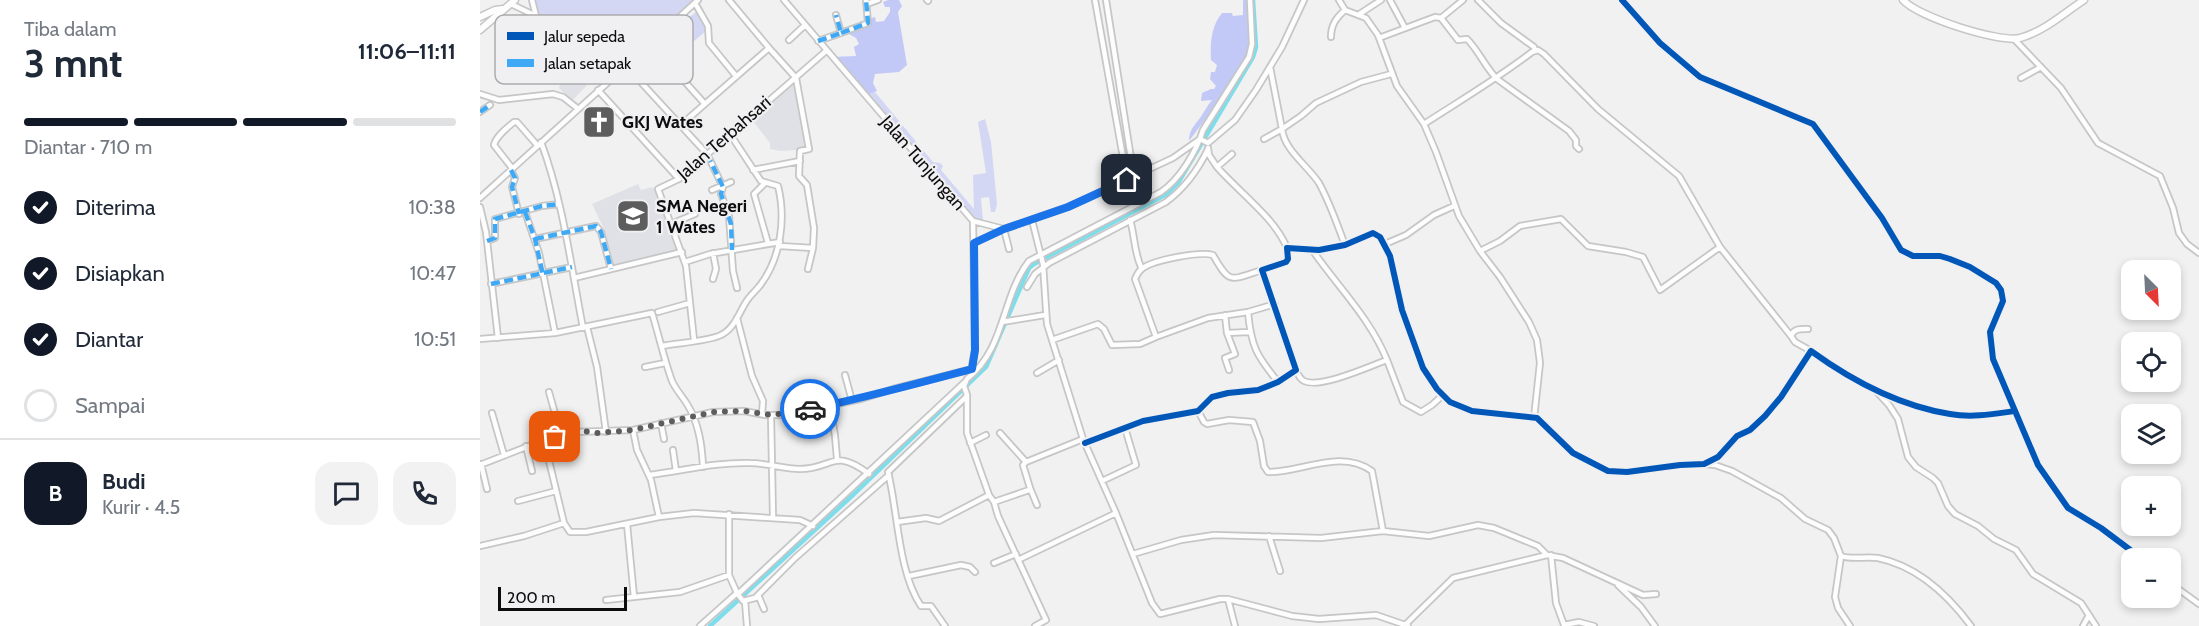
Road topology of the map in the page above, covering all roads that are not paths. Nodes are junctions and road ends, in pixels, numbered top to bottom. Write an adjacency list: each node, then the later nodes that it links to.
1 (532, 0): 25 (street)
2 (729, 0): 41 (street)
3 (784, 0): 32 (street, Jalan Tunjungan)
4 (878, 0): 18 (street)
5 (1095, 0): 20 (street)
6 (1250, 0): 65 (street)
7 (1304, 0): 44 (street)
8 (1339, 0): 22 (street)
9 (1381, 0): 28 (street)
10 (1390, 0): 33 (street)
11 (1463, 0): 31 (street)
12 (1478, 0): 43 (street)
13 (1622, 0): 163 (street)
14 (1903, 0): 38 (main road)
15 (2084, 0): 38 (main road)
16 (696, 1): 26 (street); 47 (street)
17 (513, 2): 21 (main road); 24 (street)
18 (866, 2): 35 (street)
19 (1106, 2): 20 (street); 75 (street)
20 (1096, 7): 77 (street)
21 (504, 9): 23 (main road); 29 (main road)
22 (1345, 10): 28 (street); 36 (street)
23 (497, 15)
24 (534, 15)
25 (536, 15)
26 (681, 15)
27 (836, 15): 35 (street)
28 (1358, 15): 37 (street)
29 (480, 17)
30 (495, 17): 34 (main road)
31 (1441, 18): 33 (street); 50 (street)
32 (805, 25): 39 (street); 40 (street, Jalan Tunjungan)
33 (1405, 28): 37 (street)
34 (480, 30)
35 (841, 33): 40 (street)
36 (1331, 37)
37 (1380, 38): 46 (street)
38 (2014, 39): 45 (street)
39 (789, 40)
40 (818, 41): 42 (street, Jalan Tunjungan)
41 (769, 48): 47 (street); 48 (street)
42 (826, 51): 48 (street, Jalan Terbahsari); 90 (street, Jalan Tunjungan)
43 (1535, 51): 50 (street); 101 (street)
44 (1270, 67): 62 (street); 65 (street)
45 (2041, 67): 49 (street); 110 (street)
46 (1391, 74): 61 (street); 62 (street)
47 (736, 76): 56 (street)
48 (795, 77): 63 (street, Jalan Terbahsari); 71 (street)
49 (2021, 78)
50 (1497, 79): 61 (street); 68 (street)
51 (605, 84): 54 (street)
52 (643, 84): 60 (street)
53 (687, 84): 56 (street)
54 (598, 90): 58 (street); 76 (street)
55 (480, 94): 58 (street)
56 (704, 103): 60 (street)
57 (490, 105): 59 (street)
58 (577, 108): 66 (street)
59 (480, 112)
60 (682, 124): 69 (street)
61 (1424, 124): 84 (street)
62 (1282, 129): 64 (street); 100 (street)
63 (730, 134): 69 (street, Jalan Terbahsari); 74 (street)
64 (1264, 139)
65 (1205, 141): 67 (street); 75 (street); 111 (street)
66 (539, 143): 73 (street); 73 (street); 83 (street)
67 (1208, 149): 72 (street); 89 (street)
68 (1579, 149)
69 (707, 154): 76 (street, Jalan Terbahsari); 80 (street)
70 (1232, 154): 72 (street)
71 (800, 161): 74 (street); 102 (street)
72 (1217, 166): 103 (street)
73 (512, 169): 82 (street); 86 (street)
74 (753, 170): 79 (street)
75 (1134, 177): 77 (street)
76 (679, 178): 91 (street, Jalan Terbahsari)
77 (1127, 180): 88 (street)
78 (731, 182): 80 (street)
79 (764, 184): 96 (street); 99 (street)
80 (722, 186): 81 (street); 105 (street)
81 (712, 190)
82 (480, 198)
83 (560, 204): 86 (street); 93 (street)
84 (1454, 206): 98 (street); 107 (street)
85 (480, 207): 95 (street)
86 (522, 213): 94 (street); 95 (street)
87 (695, 214): 91 (street)
88 (1032, 220): 92 (street); 111 (street)
89 (1130, 220): 113 (street); 117 (street)
90 (973, 221): 92 (street, Jalan Tunjungan); 97 (street)
91 (671, 224): 108 (street, Jalan Terbahsari)
92 (1004, 229): 97 (street); 104 (street)
93 (565, 233): 94 (street); 114 (street); 115 (street)
94 (535, 239): 119 (street)
95 (487, 241): 122 (street)
96 (768, 243): 99 (street); 105 (street)
97 (974, 243): 150 (street)
98 (1385, 243): 100 (street); 159 (street)
99 (780, 244): 102 (street); 131 (street)
100 (1345, 244): 106 (street)
101 (1720, 247): 107 (street); 138 (street)
102 (813, 248): 116 (street)
103 (1287, 248): 106 (street); 118 (street)
104 (1010, 249)
105 (732, 250): 109 (street); 124 (street)
106 (1313, 251): 147 (street)
107 (1480, 251): 168 (street)
108 (682, 252): 112 (street, Jalan Terbahsari); 115 (street)
109 (713, 253): 112 (street); 121 (street)
110 (2199, 253)
111 (1041, 254): 113 (street); 132 (street)
112 (685, 262): 125 (street, Jalan Terbahsari)
113 (1043, 266): 123 (street); 129 (street)
114 (572, 267): 119 (street); 120 (street)
115 (611, 269): 120 (street)
116 (808, 269)
117 (1142, 269): 118 (street); 139 (street)
118 (1262, 270): 126 (street)
119 (543, 275): 122 (street); 136 (street)
120 (574, 278): 133 (street)
121 (713, 279)
122 (491, 284): 140 (street)
123 (1027, 287)
124 (737, 288)
125 (690, 303): 128 (street); 142 (street, Jalan Terbahsari)
126 (1275, 304): 127 (street); 152 (street)
127 (1248, 312): 130 (street); 135 (street)
128 (655, 313): 133 (street); 144 (street)
129 (1045, 315): 132 (street); 143 (street)
130 (1225, 315): 137 (street); 139 (street)
131 (737, 318): 142 (street); 165 (street)
132 (1003, 322): 156 (street)
133 (585, 328): 136 (street); 172 (street)
134 (1808, 329): 138 (street)
135 (1249, 332): 137 (street); 155 (street)
136 (555, 333): 140 (street)
137 (1227, 333): 151 (street)
138 (1791, 336): 145 (street)
139 (1156, 337): 143 (street)
140 (498, 338): 141 (street)
141 (480, 339)
142 (694, 340): 144 (street)
143 (1052, 340): 146 (street)
144 (662, 346): 148 (street)
145 (1811, 351): 157 (street); 187 (street)
146 (1059, 360): 153 (street); 179 (street)
147 (1387, 360): 152 (street); 159 (street)
148 (665, 363): 149 (street); 166 (street)
149 (645, 367)
150 (972, 369): 156 (street); 160 (street)
151 (1229, 370)
152 (1296, 370): 155 (street)
153 (1036, 373)
154 (845, 375): 160 (street)
155 (1278, 382): 162 (street)
156 (966, 387): 175 (street); 175 (street); 180 (street)
157 (1873, 388): 163 (street); 237 (street)
158 (549, 392): 174 (street)
159 (1443, 395): 168 (street)
160 (852, 401): 161 (street)
161 (830, 405): 167 (street); 184 (street)
162 (1198, 411): 170 (street); 212 (street)
163 (2015, 411): 215 (street)
164 (492, 412): 183 (street)
165 (762, 414): 166 (street); 167 (street)
166 (693, 415): 169 (street); 189 (street)
167 (771, 415): 188 (street)
168 (1534, 418): 187 (street)
169 (661, 423): 171 (street); 177 (street)
170 (1125, 428): 179 (street); 195 (street)
171 (633, 430): 172 (street); 193 (street)
172 (606, 432): 174 (street)
173 (1000, 433): 185 (street)
174 (561, 435): 178 (street)
175 (917, 435): 192 (street); 194 (street)
176 (986, 435): 180 (street)
177 (664, 439)
178 (544, 440): 181 (street); 198 (street)
179 (1084, 441): 185 (street); 195 (street)
180 (970, 443): 199 (street)
181 (526, 446): 183 (street); 190 (street)
182 (673, 450): 191 (street)
183 (504, 455): 186 (street)
184 (837, 459): 188 (street); 192 (street)
185 (1026, 462): 196 (street)
186 (480, 464): 197 (street)
187 (1704, 464): 219 (street)
188 (771, 466): 189 (street); 206 (street)
189 (703, 467): 191 (street)
190 (532, 471)
191 (676, 471): 193 (street)
192 (869, 474): 210 (street)
193 (649, 475): 205 (street)
194 (889, 475): 207 (street); 210 (street)
195 (1102, 481): 203 (street)
196 (1030, 488): 201 (street); 202 (street)
197 (487, 489)
198 (556, 491): 200 (street); 208 (street)
199 (989, 495): 201 (street); 207 (street)
200 (518, 501)
201 (994, 502): 216 (street)
202 (1037, 505)
203 (1116, 513): 217 (street); 220 (street)
204 (729, 514): 205 (street); 206 (street); 224 (street)
205 (658, 517): 209 (street)
206 (773, 518): 211 (street)
207 (897, 522): 225 (street)
208 (564, 523): 209 (street); 214 (street)
209 (627, 524): 230 (street)
210 (822, 524): 211 (street); 231 (street)
211 (813, 526): 228 (street)
212 (1383, 531): 213 (street); 218 (street)
213 (1269, 536): 217 (street); 222 (street)
214 (480, 546)
215 (2128, 548)
216 (1016, 554): 220 (street); 221 (street)
217 (1133, 554): 232 (street)
218 (1549, 555): 226 (street); 239 (street); 246 (street)
219 (1841, 556): 248 (street); 249 (street)
220 (1018, 560): 238 (street)
221 (994, 563)
222 (1280, 571)
223 (975, 572): 225 (street)
224 (729, 575): 228 (street); 230 (street)
225 (909, 576): 242 (street)
226 (1614, 581): 229 (street); 247 (street)
227 (2181, 591): 235 (street)
228 (738, 594): 234 (street); 240 (street)
229 (1656, 594)
230 (634, 597): 233 (street)
231 (755, 598): 234 (street); 236 (street)
232 (1228, 599): 239 (street); 245 (street)
233 (606, 600)
234 (744, 601): 241 (street)
235 (2199, 604)
236 (764, 609)
237 (2089, 615): 250 (street); 251 (street)
238 (1046, 620): 243 (street); 244 (street)
239 (1407, 625)
240 (700, 626)
241 (747, 626)
242 (945, 626)
243 (1035, 626)
244 (1049, 626)
245 (1235, 626)
246 (1594, 626)
247 (1655, 626)
248 (1850, 626)
249 (1971, 626)
250 (2083, 626)
251 (2096, 626)

